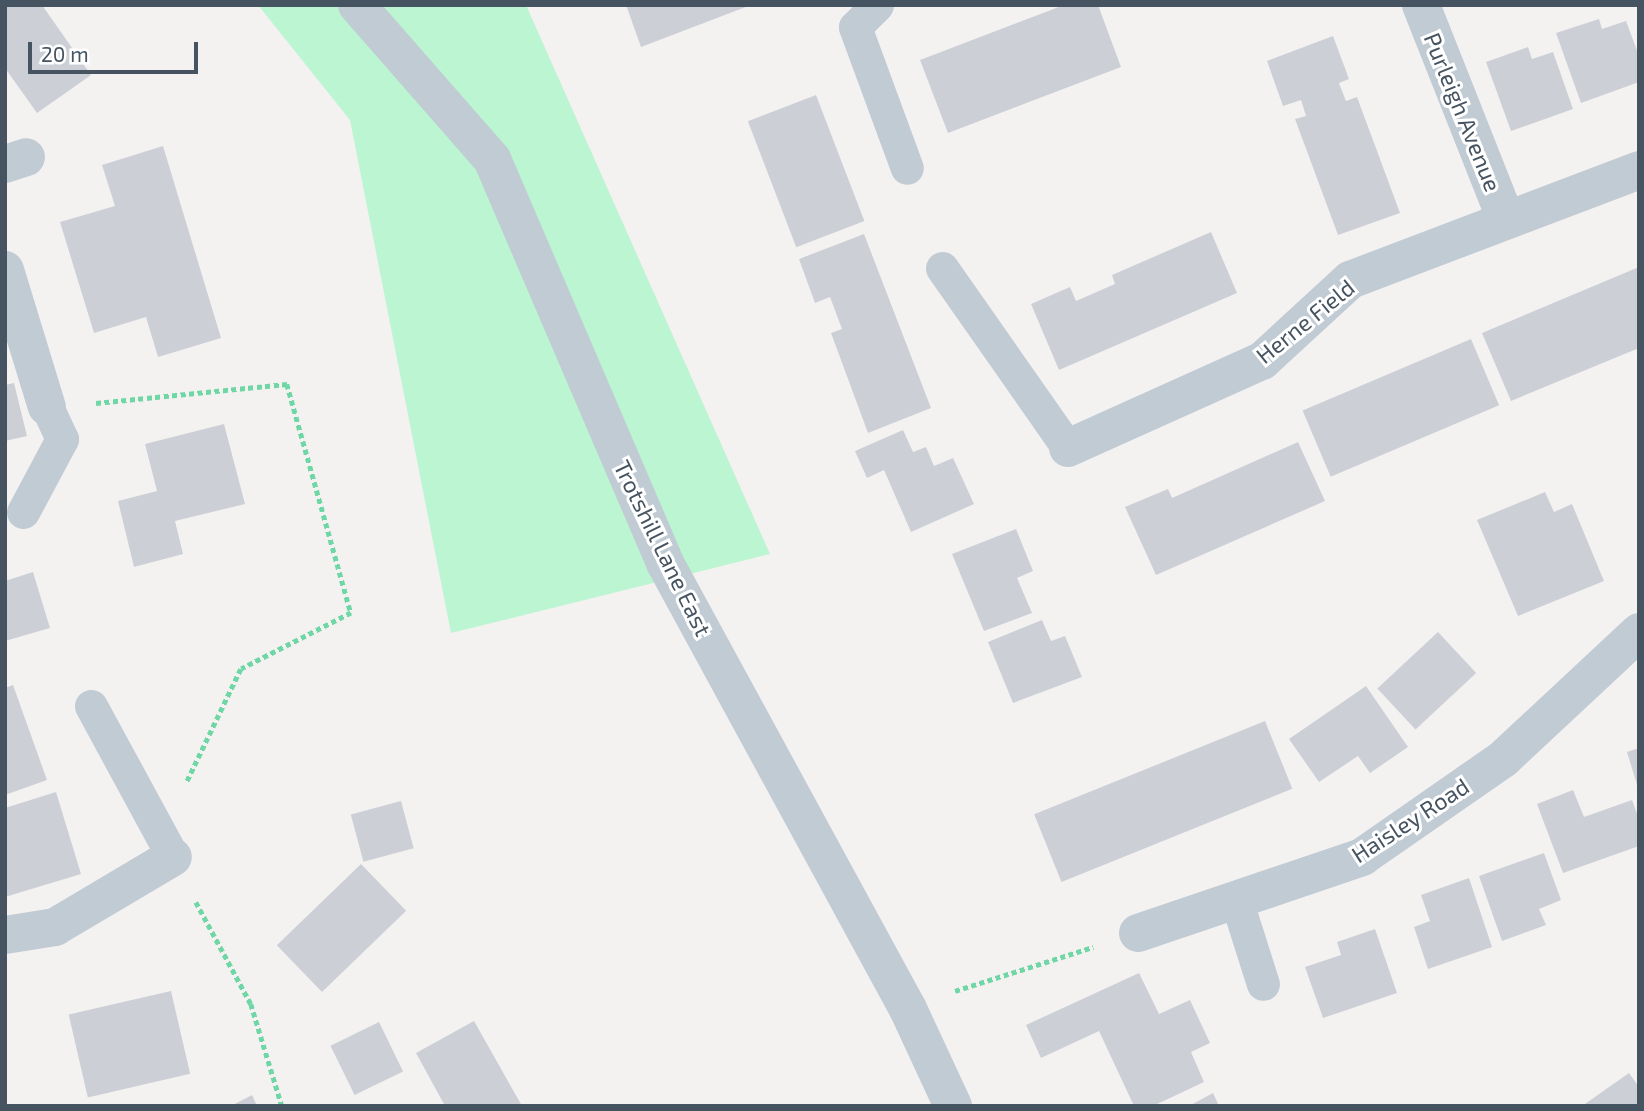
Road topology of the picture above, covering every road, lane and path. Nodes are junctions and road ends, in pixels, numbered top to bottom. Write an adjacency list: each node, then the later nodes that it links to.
1 (357, 5): 19 (street, Trotshill Lane East)
2 (877, 5): 4 (lane)
3 (1421, 5): 6 (street, Purleigh Avenue)
4 (906, 168)
5 (1639, 170): 6 (street, Herne Field)
6 (1506, 219): 10 (street, Herne Field)
7 (942, 268): 10 (lane)
8 (5, 270): 9 (street)
9 (47, 407): 11 (lane); 14 (path)
10 (1068, 448)
11 (23, 512)
12 (1639, 632): 15 (street, Haisley Road)
13 (91, 706): 14 (lane)
14 (173, 857): 17 (street); 20 (path)
15 (1236, 899): 16 (street, Haisley Road); 18 (lane)
16 (1138, 933): 19 (path)
17 (5, 935)
18 (1263, 984)
19 (908, 1009): 21 (street, Trotshill Lane East)
20 (282, 1106)
21 (953, 1106)

